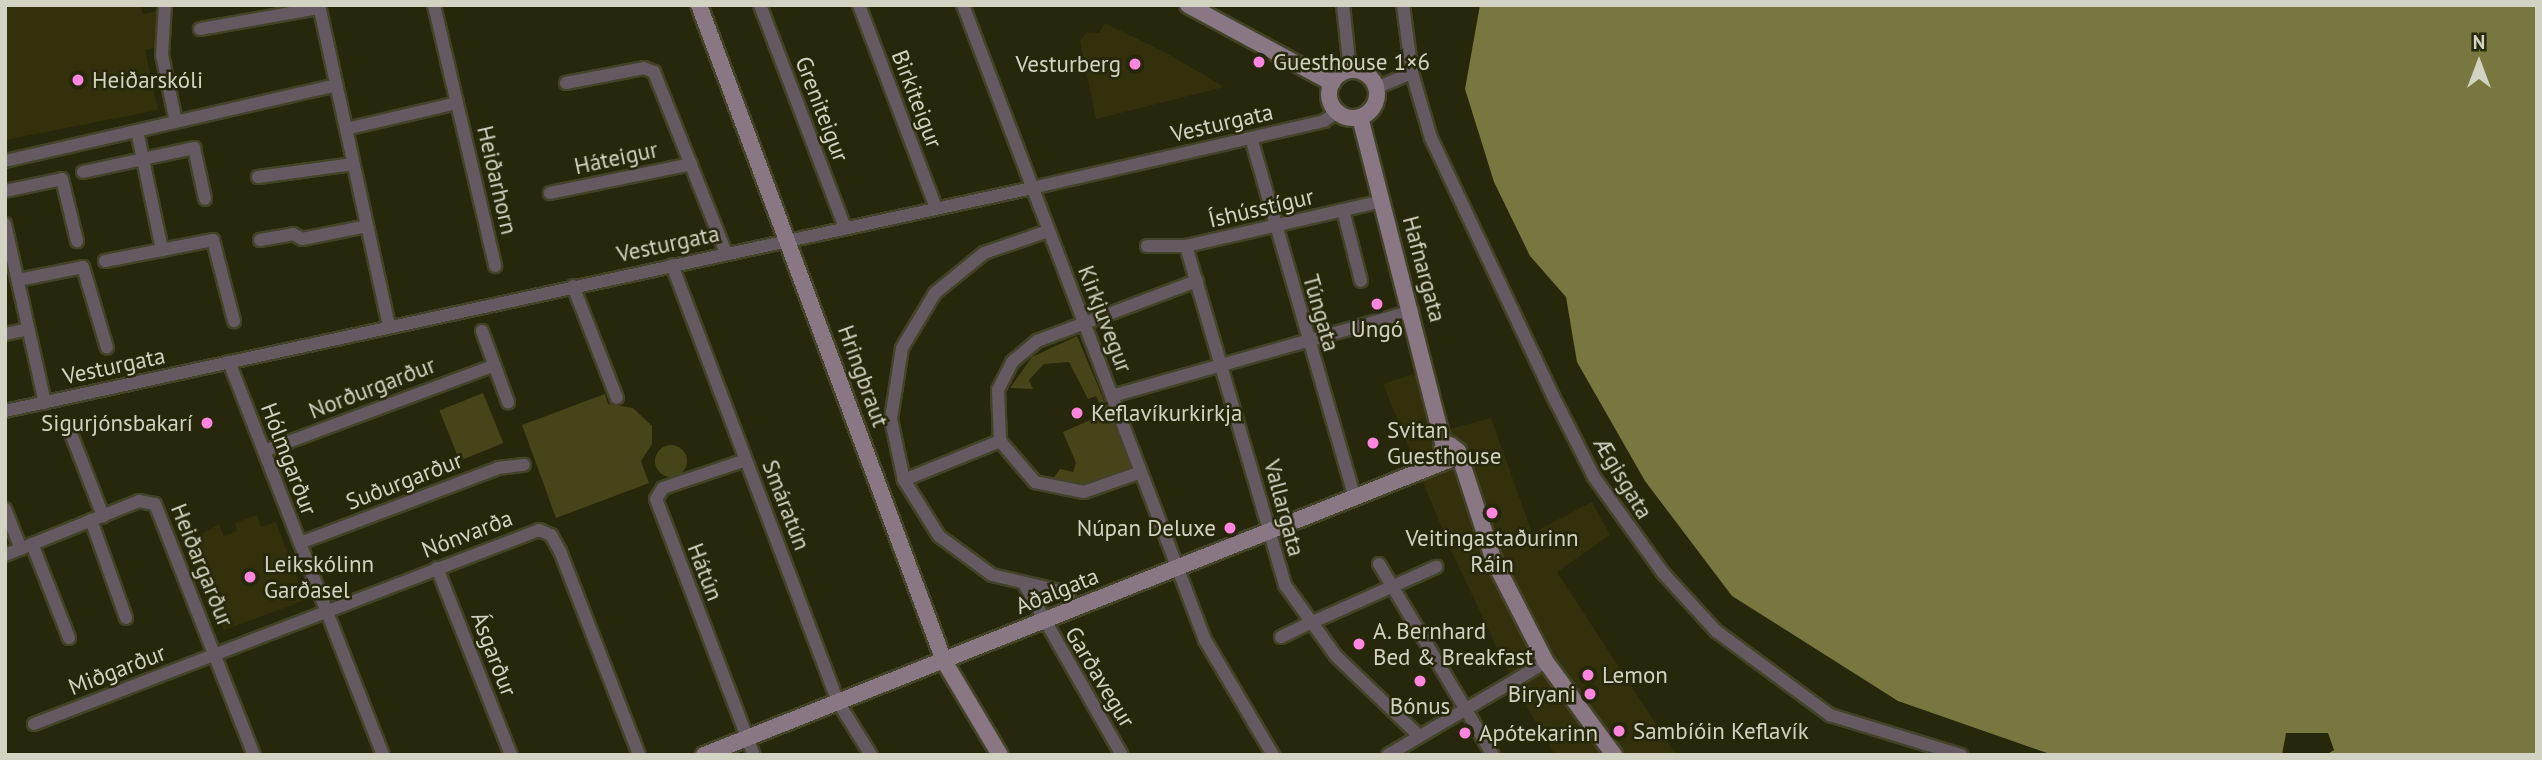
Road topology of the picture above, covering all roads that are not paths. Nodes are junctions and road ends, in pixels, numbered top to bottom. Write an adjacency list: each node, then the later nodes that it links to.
1 (165, 5): 21 (street)
2 (434, 5): 18 (street, Heiðarhorn)
3 (699, 5): 45 (street, Hringbraut)
4 (760, 5): 41 (street, Greniteigur)
5 (859, 5): 36 (street, Birkiteigur)
6 (963, 5): 31 (street, Kirkjuvegur)
7 (1188, 5): 15 (street)
8 (1343, 5): 12 (street)
9 (1403, 5): 13 (street, Ægisgata)
10 (319, 7): 11 (street); 16 (street)
11 (200, 29)
12 (1350, 70): 15 (street); 17 (street)
13 (1412, 73): 17 (street); 124 (street, Ægisgata)
14 (566, 83): 28 (street, Háteigur)
15 (1332, 83): 19 (street)
16 (336, 85): 21 (street); 22 (street)
17 (1376, 88): 20 (street)
18 (457, 103): 22 (street, Heiðarhorn); 53 (street, Heiðarhorn)
19 (1337, 112): 20 (street); 24 (street, Vesturgata)
20 (1360, 117): 35 (street, Hafnargata)
21 (176, 122): 23 (street)
22 (346, 129): 27 (street)
23 (137, 131): 25 (street); 26 (street)
24 (1251, 138): 31 (street, Vesturgata); 40 (street, Túngata)
25 (143, 159): 29 (street); 34 (street); 48 (street)
26 (5, 161)
27 (353, 164): 30 (street); 39 (street)
28 (691, 164): 33 (street, Háteigur); 49 (street, Háteigur)
29 (83, 172)
30 (258, 177)
31 (1032, 188): 36 (street, Vesturgata); 42 (street, Kirkjuvegur)
32 (5, 191): 43 (street)
33 (550, 193)
34 (205, 199)
35 (1383, 201): 37 (street, Íshússtígur); 58 (street, Hafnargata)
36 (936, 208): 41 (street, Vesturgata)
37 (1343, 210): 40 (street, Íshússtígur); 56 (street)
38 (5, 224): 50 (street)
39 (367, 226): 44 (street); 61 (street)
40 (1275, 226): 47 (street, Íshússtígur); 65 (street, Túngata)
41 (845, 228): 45 (street, Vesturgata)
42 (1048, 231): 60 (street, Kirkjuvegur); 82 (street)
43 (77, 240)
44 (260, 240)
45 (788, 240): 49 (street, Vesturgata); 104 (street, Hringbraut)
46 (1147, 246): 47 (street, Íshússtígur)
47 (1186, 246): 55 (street, Vallargata)
48 (162, 250): 51 (street); 59 (street)
49 (726, 253): 52 (street, Vesturgata)
50 (9, 259): 54 (street)
51 (105, 261)
52 (672, 265): 57 (street, Vesturgata); 79 (street, Smáratún)
53 (495, 266)
54 (18, 280): 62 (street); 66 (street)
55 (1197, 281): 60 (street); 68 (street, Vallargata)
56 (1361, 281)
57 (573, 286): 61 (street, Vesturgata); 71 (street)
58 (1412, 311): 65 (street); 78 (street, Hafnargata)
59 (234, 321)
60 (1084, 323): 70 (street, Kirkjuvegur); 76 (street)
61 (388, 326): 67 (street, Vesturgata)
62 (29, 330): 64 (street); 73 (street)
63 (482, 331): 69 (street)
64 (5, 334)
65 (1306, 340): 68 (street); 83 (street, Túngata)
66 (107, 348)
67 (229, 362): 73 (street, Vesturgata); 77 (street, Hólmgarður)
68 (1222, 364): 70 (street); 86 (street, Vallargata)
69 (495, 365): 72 (street); 77 (street, Norðurgarður)
70 (1112, 396): 81 (street, Kirkjuvegur)
71 (617, 398)
72 (508, 402)
73 (45, 403): 74 (street, Vesturgata)
74 (5, 411)
75 (68, 426): 85 (street)
76 (1000, 441): 81 (street); 82 (street)
77 (264, 451): 87 (street, Hólmgarður)
78 (1448, 451): 83 (street, Aðalgata); 105 (street, Hafnargata)
79 (746, 460): 106 (street, Smáratún); 110 (street, Hátún)
80 (524, 465): 87 (street, Suðurgarður)
81 (1141, 472): 93 (street, Kirkjuvegur)
82 (904, 480): 94 (street)
83 (1355, 499): 86 (street, Aðalgata)
84 (5, 509): 88 (street)
85 (97, 518): 88 (street, Heiðargarður); 98 (street); 103 (street, Heiðargarður)
86 (1266, 534): 93 (street, Aðalgata); 100 (street, Vallargata)
87 (300, 542): 97 (street, Hólmgarður)
88 (26, 546): 89 (street, Heiðargarður); 102 (street)
89 (5, 555)
90 (1378, 564): 95 (street)
91 (1436, 567): 95 (street)
92 (438, 568): 97 (street, Nónvarða); 113 (street, Ásgarður); 114 (street, Nónvarða)
93 (1178, 568): 99 (street, Aðalgata); 120 (street, Kirkjuvegur)
94 (1026, 587): 96 (street); 99 (street, Garðavegur)
95 (1389, 587): 100 (street); 107 (street)
96 (1069, 593)
97 (327, 611): 103 (street, Nónvarða); 112 (street, Hólmgarður)
98 (126, 618)
99 (1042, 622): 104 (street, Aðalgata); 119 (street, Garðavegur)
100 (1312, 622): 101 (street); 109 (street, Vallargata)
101 (1281, 637)
102 (69, 638)
103 (215, 654): 108 (street, Miðgarður); 111 (street, Heiðargarður)
104 (944, 661): 106 (street, Aðalgata); 118 (street, Hringbraut)
105 (1546, 662): 107 (street); 123 (street, Hafnargata)
106 (838, 702): 110 (street, Aðalgata); 117 (street, Smáratún)
107 (1465, 709): 109 (street); 122 (street)
108 (34, 724)
109 (1419, 736): 121 (street)
110 (745, 738): 115 (street, Aðalgata); 116 (street, Hátún)
111 (254, 755)
112 (383, 755)
113 (511, 755)
114 (639, 755)
115 (704, 755)
116 (754, 755)
117 (871, 755)
118 (1000, 755)
119 (1122, 755)
120 (1273, 755)
121 (1388, 755)
122 (1493, 755)
123 (1614, 755)
124 (1961, 755)

